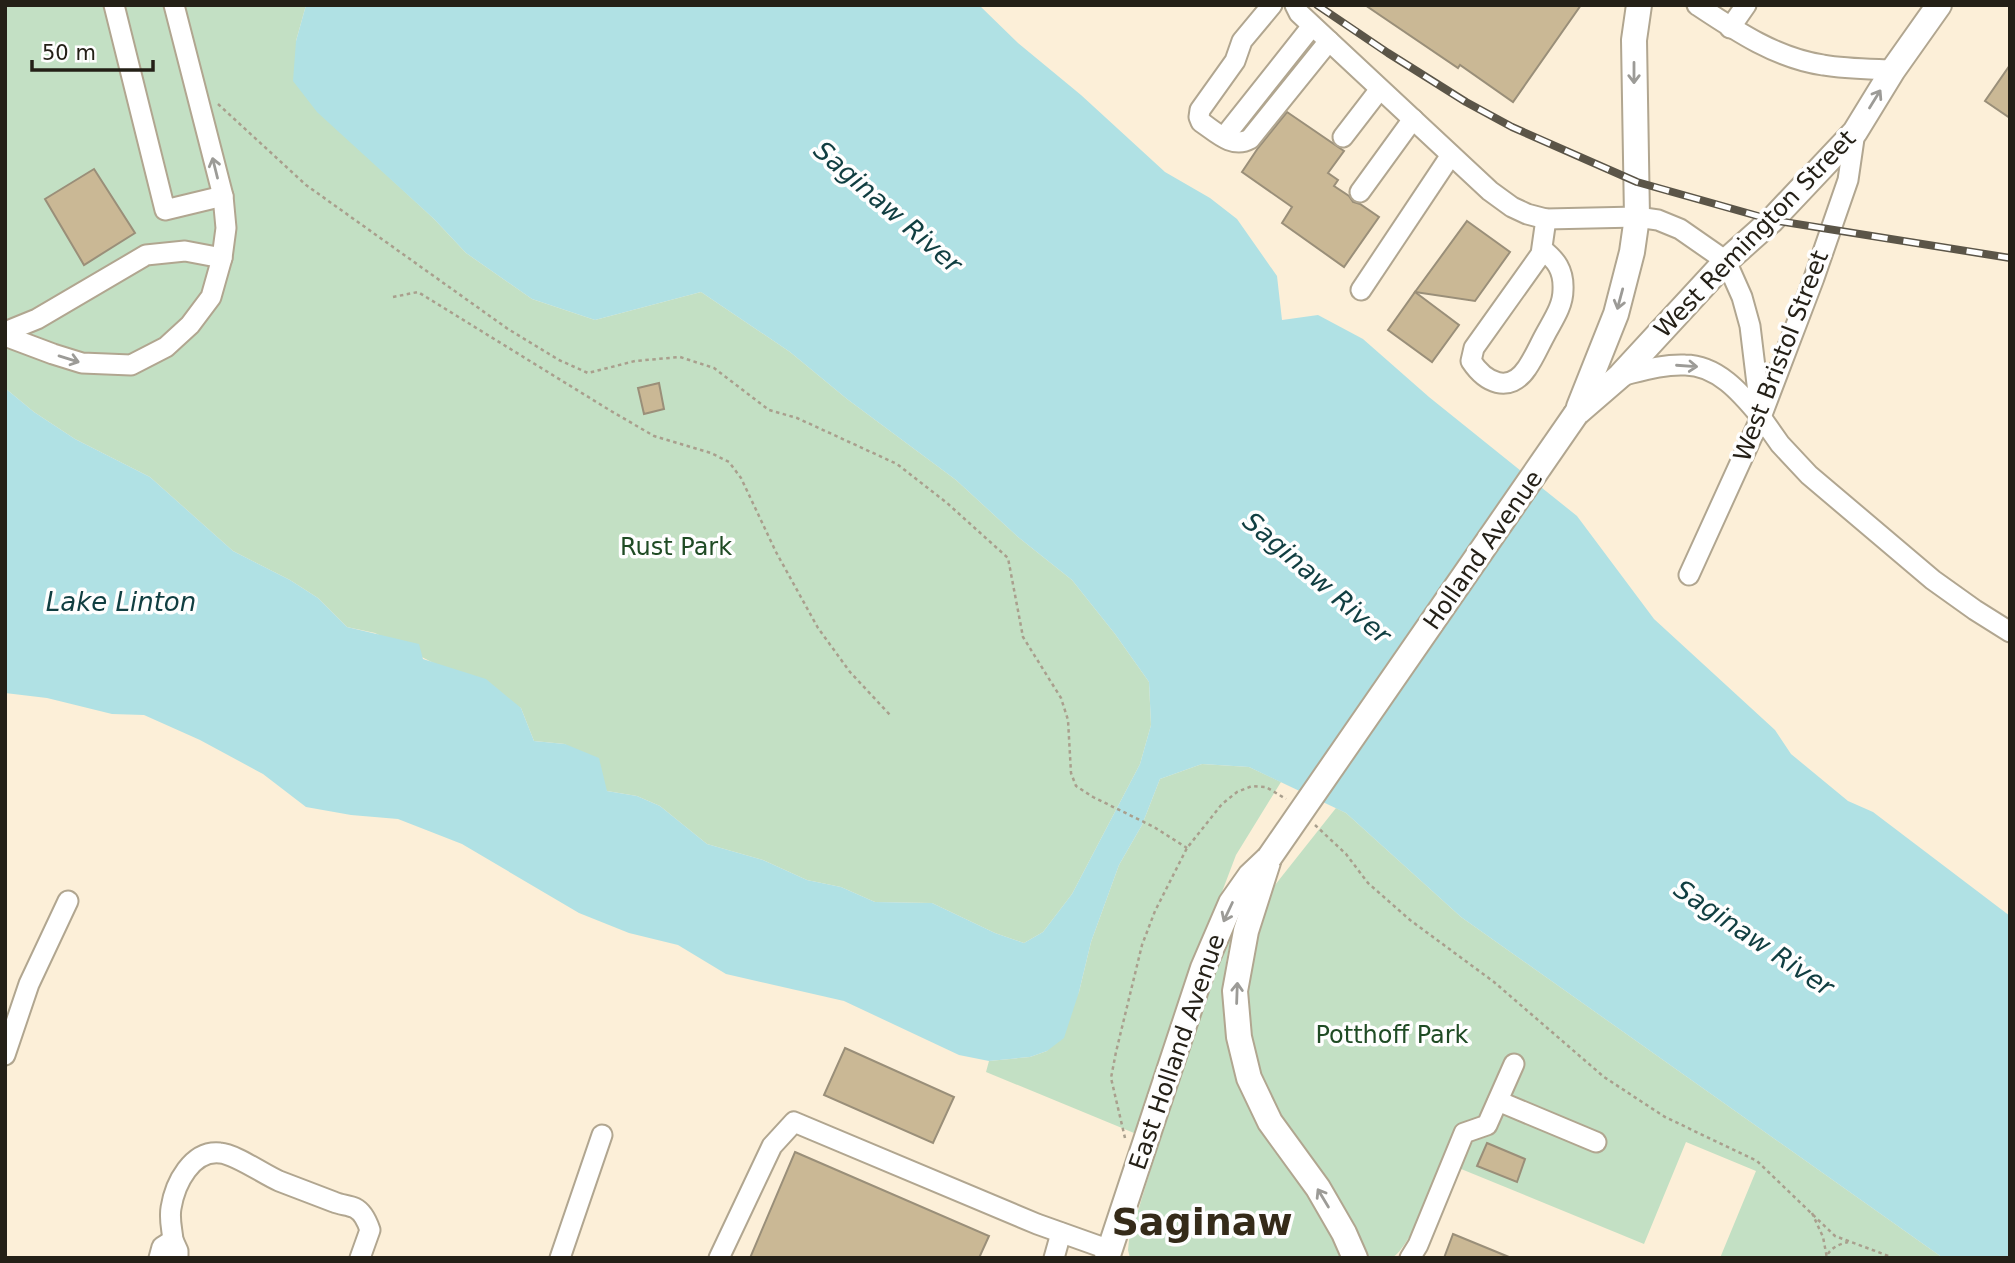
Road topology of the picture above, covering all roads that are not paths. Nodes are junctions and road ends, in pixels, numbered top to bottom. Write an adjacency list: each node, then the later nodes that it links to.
1 (114, 5): 20 (street)
2 (174, 5): 20 (street, one-way to 2)
3 (1272, 5): 16 (street)
4 (1295, 5): 9 (street)
5 (1639, 5): 21 (main road, one-way to 21)
6 (1697, 5): 10 (street)
7 (1746, 5): 10 (street)
8 (1939, 5): 12 (main road, West Remington Street)
9 (1312, 26): 11 (street); 16 (street)
10 (1730, 28): 12 (street)
11 (1329, 41): 13 (street); 16 (street)
12 (1893, 70): 15 (main road, West Remington Street, one-way to 12)
13 (1380, 89): 14 (street); 17 (street)
14 (1413, 119): 18 (street); 19 (street)
15 (1855, 132): 25 (main road, West Remington Street); 30 (street, West Bristol Street)
16 (1224, 137)
17 (1343, 137)
18 (1451, 155): 22 (street); 26 (street)
19 (1360, 192)
20 (223, 196): 24 (street)
21 (1637, 217): 22 (street); 25 (street); 29 (main road, one-way to 29)
22 (1546, 219): 23 (street)
23 (1542, 249): 23 (street)
24 (222, 258): 27 (street); 27 (street, one-way to 24)
25 (1726, 261): 28 (main road, West Remington Street); 30 (street)
26 (1361, 290)
27 (5, 334)
28 (1620, 376): 29 (main road, West Remington Street); 30 (street, one-way to 30)
29 (1576, 414): 33 (main road, Holland Avenue, bridge)
30 (1761, 417): 31 (street, West Bristol Street); 32 (street)
31 (1689, 575)
32 (2009, 629)
33 (1269, 859): 42 (main road, East Holland Avenue, one-way to 42); 48 (main road, one-way to 33)
34 (68, 901): 35 (street)
35 (5, 1055)
36 (1514, 1064): 37 (street)
37 (1498, 1101): 39 (street); 49 (street)
38 (602, 1135): 45 (street)
39 (1596, 1142)
40 (1061, 1233): 42 (street); 46 (street); 47 (street)
41 (175, 1249): 43 (street); 44 (street)
42 (1109, 1254)
43 (159, 1258)
44 (360, 1258)
45 (560, 1258)
46 (719, 1258)
47 (1054, 1258)
48 (1355, 1258)
49 (1410, 1258)

